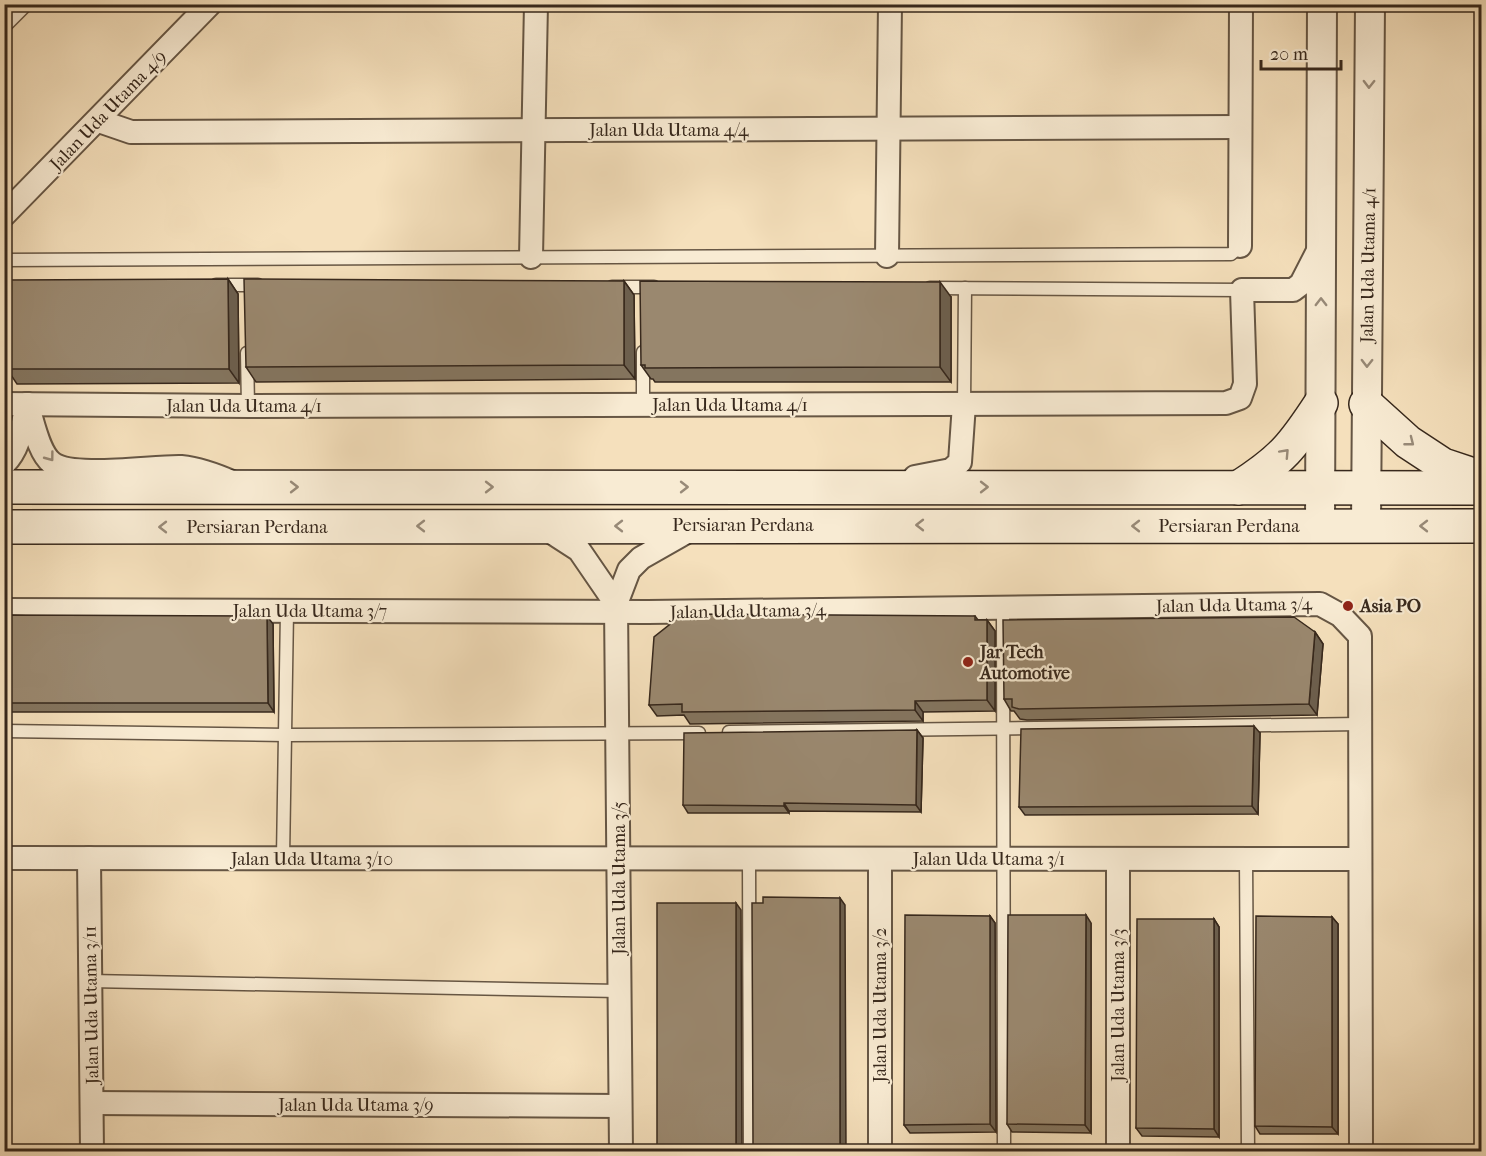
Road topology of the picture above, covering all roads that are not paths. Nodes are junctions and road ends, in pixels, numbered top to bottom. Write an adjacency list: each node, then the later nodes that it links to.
1 (27, 4): 8 (lane)
2 (210, 4): 9 (street, Jalan Uda Utama 4/9)
3 (536, 4): 12 (street)
4 (890, 4): 11 (street)
5 (1241, 4): 10 (street)
6 (1322, 4): 14 (street)
7 (1370, 4): 32 (street, Jalan Uda Utama 4/1, one-way to 32)
8 (4, 27)
9 (99, 121): 12 (street, Jalan Uda Utama 4/4); 13 (street, Jalan Uda Utama 4/9)
10 (1240, 127): 11 (street, Jalan Uda Utama 4/4); 15 (street)
11 (887, 129): 12 (street, Jalan Uda Utama 4/4); 16 (street)
12 (533, 130): 17 (street)
13 (4, 215)
14 (1321, 244): 25 (street); 28 (street, one-way to 14)
15 (1240, 246): 16 (lane)
16 (887, 256): 17 (lane)
17 (531, 258): 18 (lane)
18 (4, 260)
19 (200, 285): 20 (lane)
20 (270, 285)
21 (594, 287): 22 (lane)
22 (666, 287)
23 (917, 288): 24 (lane)
24 (965, 288): 25 (lane); 31 (lane)
25 (1242, 290): 31 (street, Jalan Uda Utama 4/1)
26 (643, 334): 33 (lane)
27 (247, 340): 34 (lane)
28 (1321, 403): 40 (main road, one-way to 28); 41 (street)
29 (4, 404): 30 (street, Jalan Uda Utama 4/1)
30 (27, 404): 34 (street, Jalan Uda Utama 4/1); 35 (street); 38 (street, one-way to 38)
31 (964, 404): 33 (street, Jalan Uda Utama 4/1); 39 (street)
32 (1366, 404): 36 (main road, one-way to 36); 42 (street, Jalan Uda Utama 4/1)
33 (643, 405): 34 (street, Jalan Uda Utama 4/1)
34 (248, 406)
35 (4, 464)
36 (1482, 477)
37 (4, 487): 38 (main road, Persiaran Perdana)
38 (242, 487): 39 (main road, Persiaran Perdana, one-way to 39)
39 (858, 487): 40 (main road, Persiaran Perdana, one-way to 40)
40 (1238, 488): 41 (main road, Persiaran Perdana)
41 (1320, 488): 42 (main road, Persiaran Perdana); 46 (street)
42 (1366, 488): 43 (main road, Persiaran Perdana); 47 (street, Jalan Uda Utama 4/1)
43 (1482, 488)
44 (699, 525): 45 (main road, Persiaran Perdana, one-way to 45); 46 (main road, Persiaran Perdana, one-way to 44); 50 (street)
45 (542, 526): 49 (main road, Persiaran Perdana, one-way to 49); 50 (street)
46 (1320, 526): 47 (main road, Persiaran Perdana)
47 (1366, 526): 48 (main road, Persiaran Perdana, one-way to 47)
48 (1482, 526)
49 (4, 527)
50 (616, 608): 51 (street, Jalan Uda Utama 3/4); 53 (street, Jalan Uda Utama 3/7); 57 (street, Jalan Uda Utama 3/5)
51 (1003, 609): 54 (street, Jalan Uda Utama 3/4); 55 (lane)
52 (4, 610): 53 (street, Jalan Uda Utama 3/7)
53 (287, 611): 58 (lane)
54 (1360, 724): 55 (lane); 68 (street, Jalan Uda Utama 3/4)
55 (1003, 728): 57 (lane); 65 (lane)
56 (4, 731): 58 (lane)
57 (618, 734): 58 (lane); 62 (street, Jalan Uda Utama 3/5)
58 (286, 735): 61 (lane)
59 (4, 858): 60 (street, Jalan Uda Utama 3/10)
60 (89, 858): 61 (street, Jalan Uda Utama 3/10); 69 (street, Jalan Uda Utama 3/11)
61 (283, 858): 62 (street, Jalan Uda Utama 3/10)
62 (619, 859): 63 (street, Jalan Uda Utama 3/1); 70 (street, Jalan Uda Utama 3/5)
63 (749, 859): 64 (street, Jalan Uda Utama 3/1); 75 (lane)
64 (879, 859): 65 (street, Jalan Uda Utama 3/1); 76 (street, Jalan Uda Utama 3/2)
65 (1003, 859): 66 (street, Jalan Uda Utama 3/1); 77 (lane)
66 (1118, 859): 67 (street, Jalan Uda Utama 3/1); 78 (street, Jalan Uda Utama 3/3)
67 (1246, 859): 68 (street, Jalan Uda Utama 3/1); 79 (lane)
68 (1360, 859): 80 (street, Jalan Uda Utama 3/4)
69 (90, 981): 70 (lane); 71 (street, Jalan Uda Utama 3/11)
70 (620, 991): 72 (street, Jalan Uda Utama 3/5)
71 (92, 1103): 72 (street, Jalan Uda Utama 3/9); 73 (street, Jalan Uda Utama 3/11)
72 (620, 1106): 74 (street, Jalan Uda Utama 3/5)
73 (93, 1152)
74 (621, 1152)
75 (750, 1152)
76 (880, 1152)
77 (1004, 1152)
78 (1118, 1152)
79 (1248, 1152)
80 (1361, 1152)

